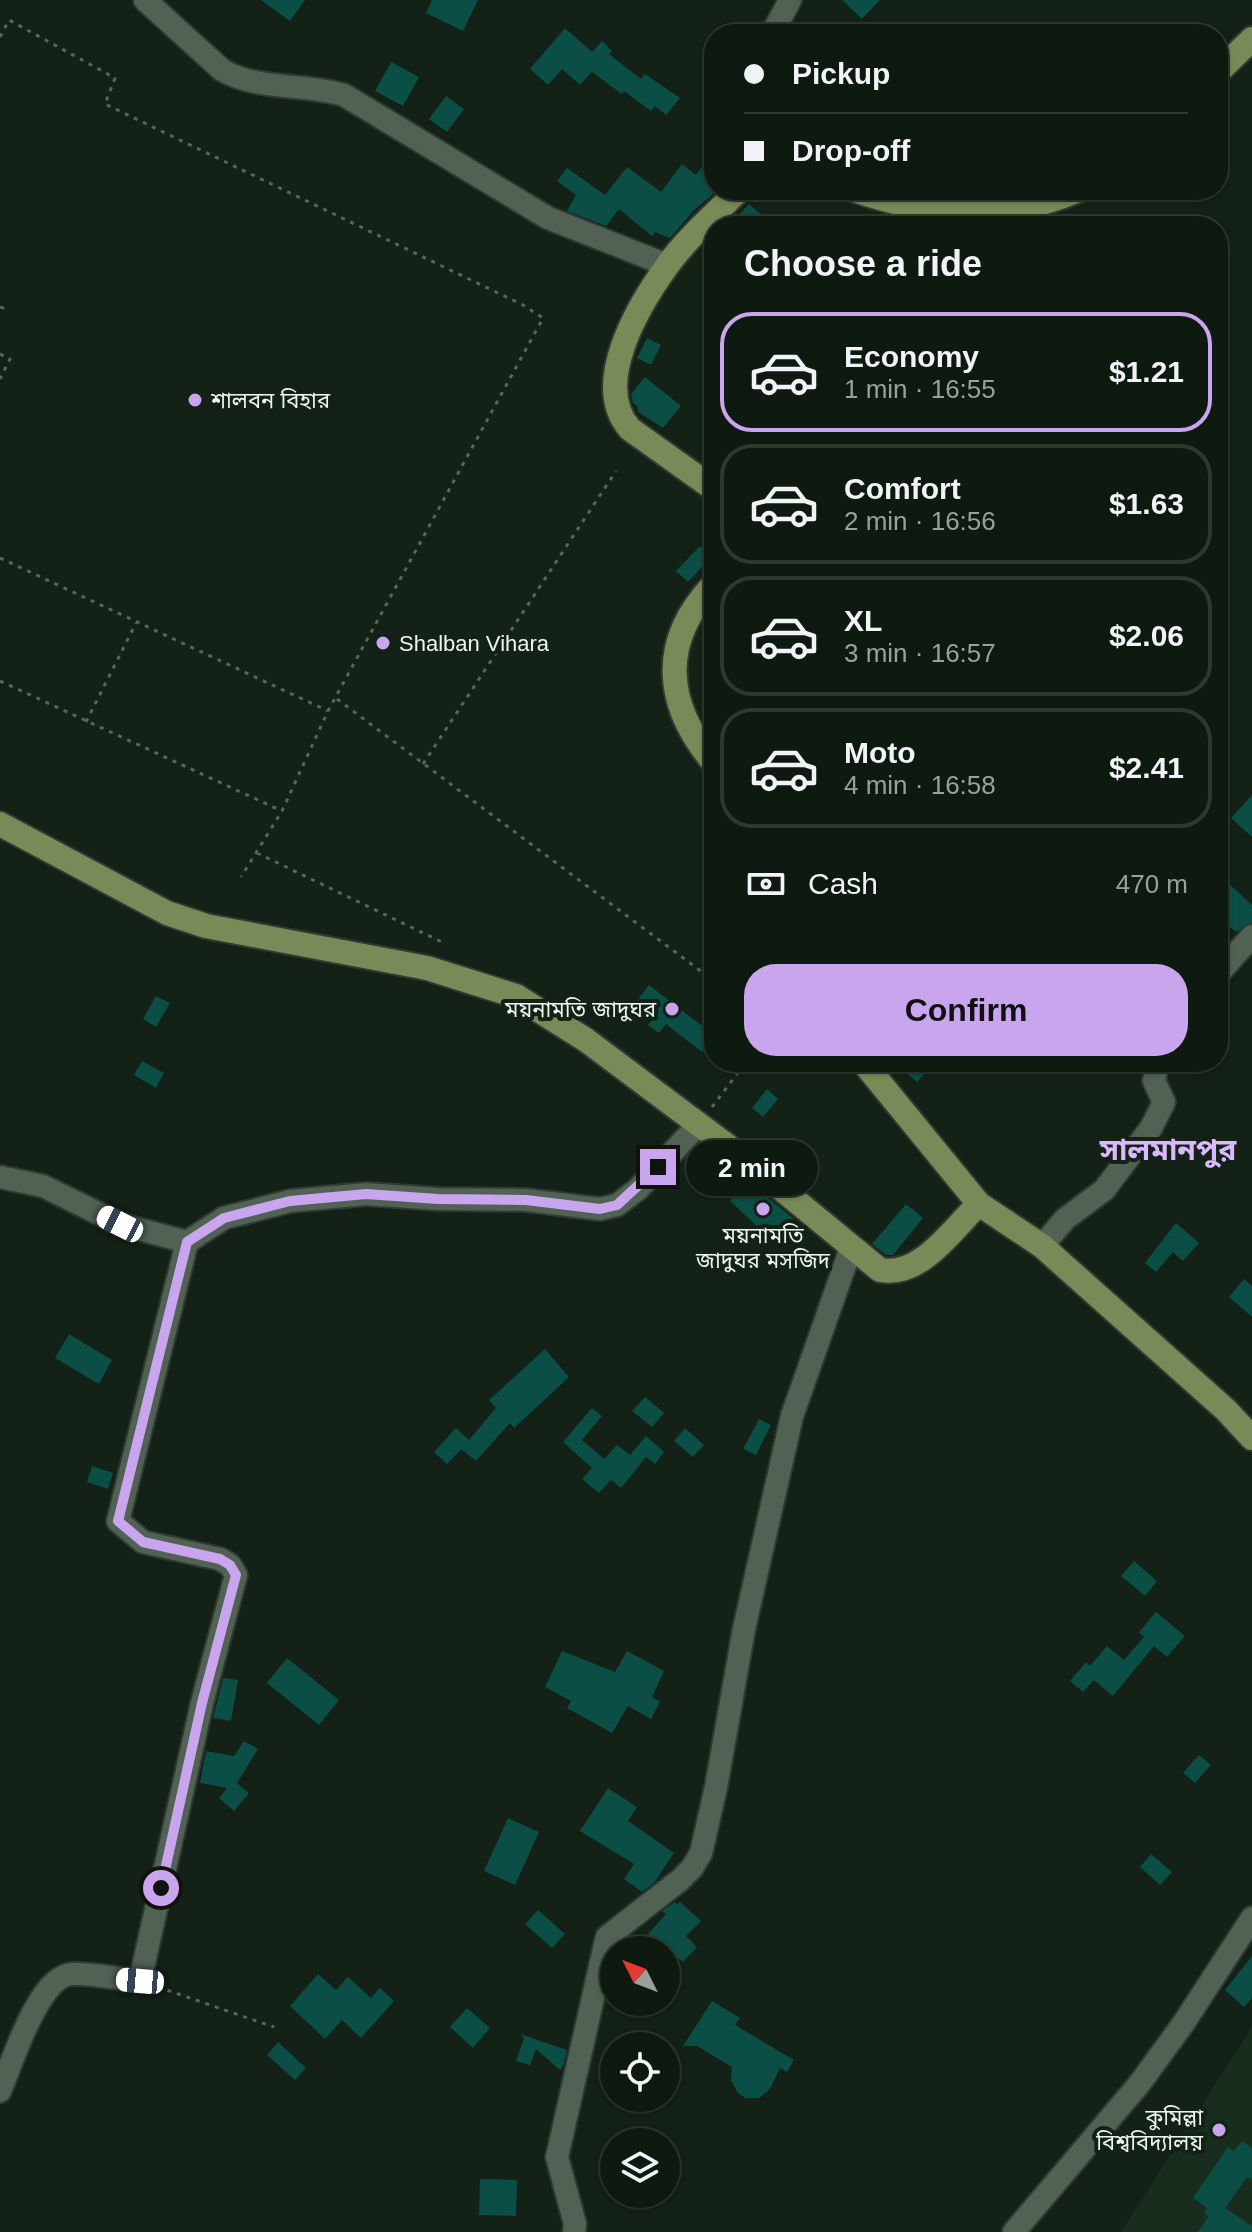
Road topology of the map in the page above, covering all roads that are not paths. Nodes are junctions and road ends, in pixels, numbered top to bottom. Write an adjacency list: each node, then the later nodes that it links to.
1 (145, 0): 11 (street)
2 (790, 0): 3 (street)
3 (777, 24)
4 (1252, 39): 5 (main road)
5 (1228, 62)
6 (729, 200): 9 (main road)
7 (893, 200): 8 (main road)
8 (1051, 200)
9 (714, 216)
10 (704, 226): 11 (main road)
11 (667, 265): 12 (main road)
12 (704, 482)
13 (704, 594): 14 (main road)
14 (704, 751)
15 (0, 824): 20 (main road)
16 (1252, 936): 17 (street)
17 (1228, 963)
18 (871, 1072): 22 (main road)
19 (1156, 1072): 24 (street)
20 (699, 1124): 23 (street); 25 (main road)
21 (0, 1177): 23 (street)
22 (979, 1204): 24 (main road); 25 (main road)
23 (187, 1242): 28 (street)
24 (1042, 1246): 26 (main road)
25 (851, 1248): 29 (street)
26 (1252, 1438)
27 (1252, 1918): 30 (street)
28 (0, 2091)
29 (574, 2232)
30 (1014, 2232)

